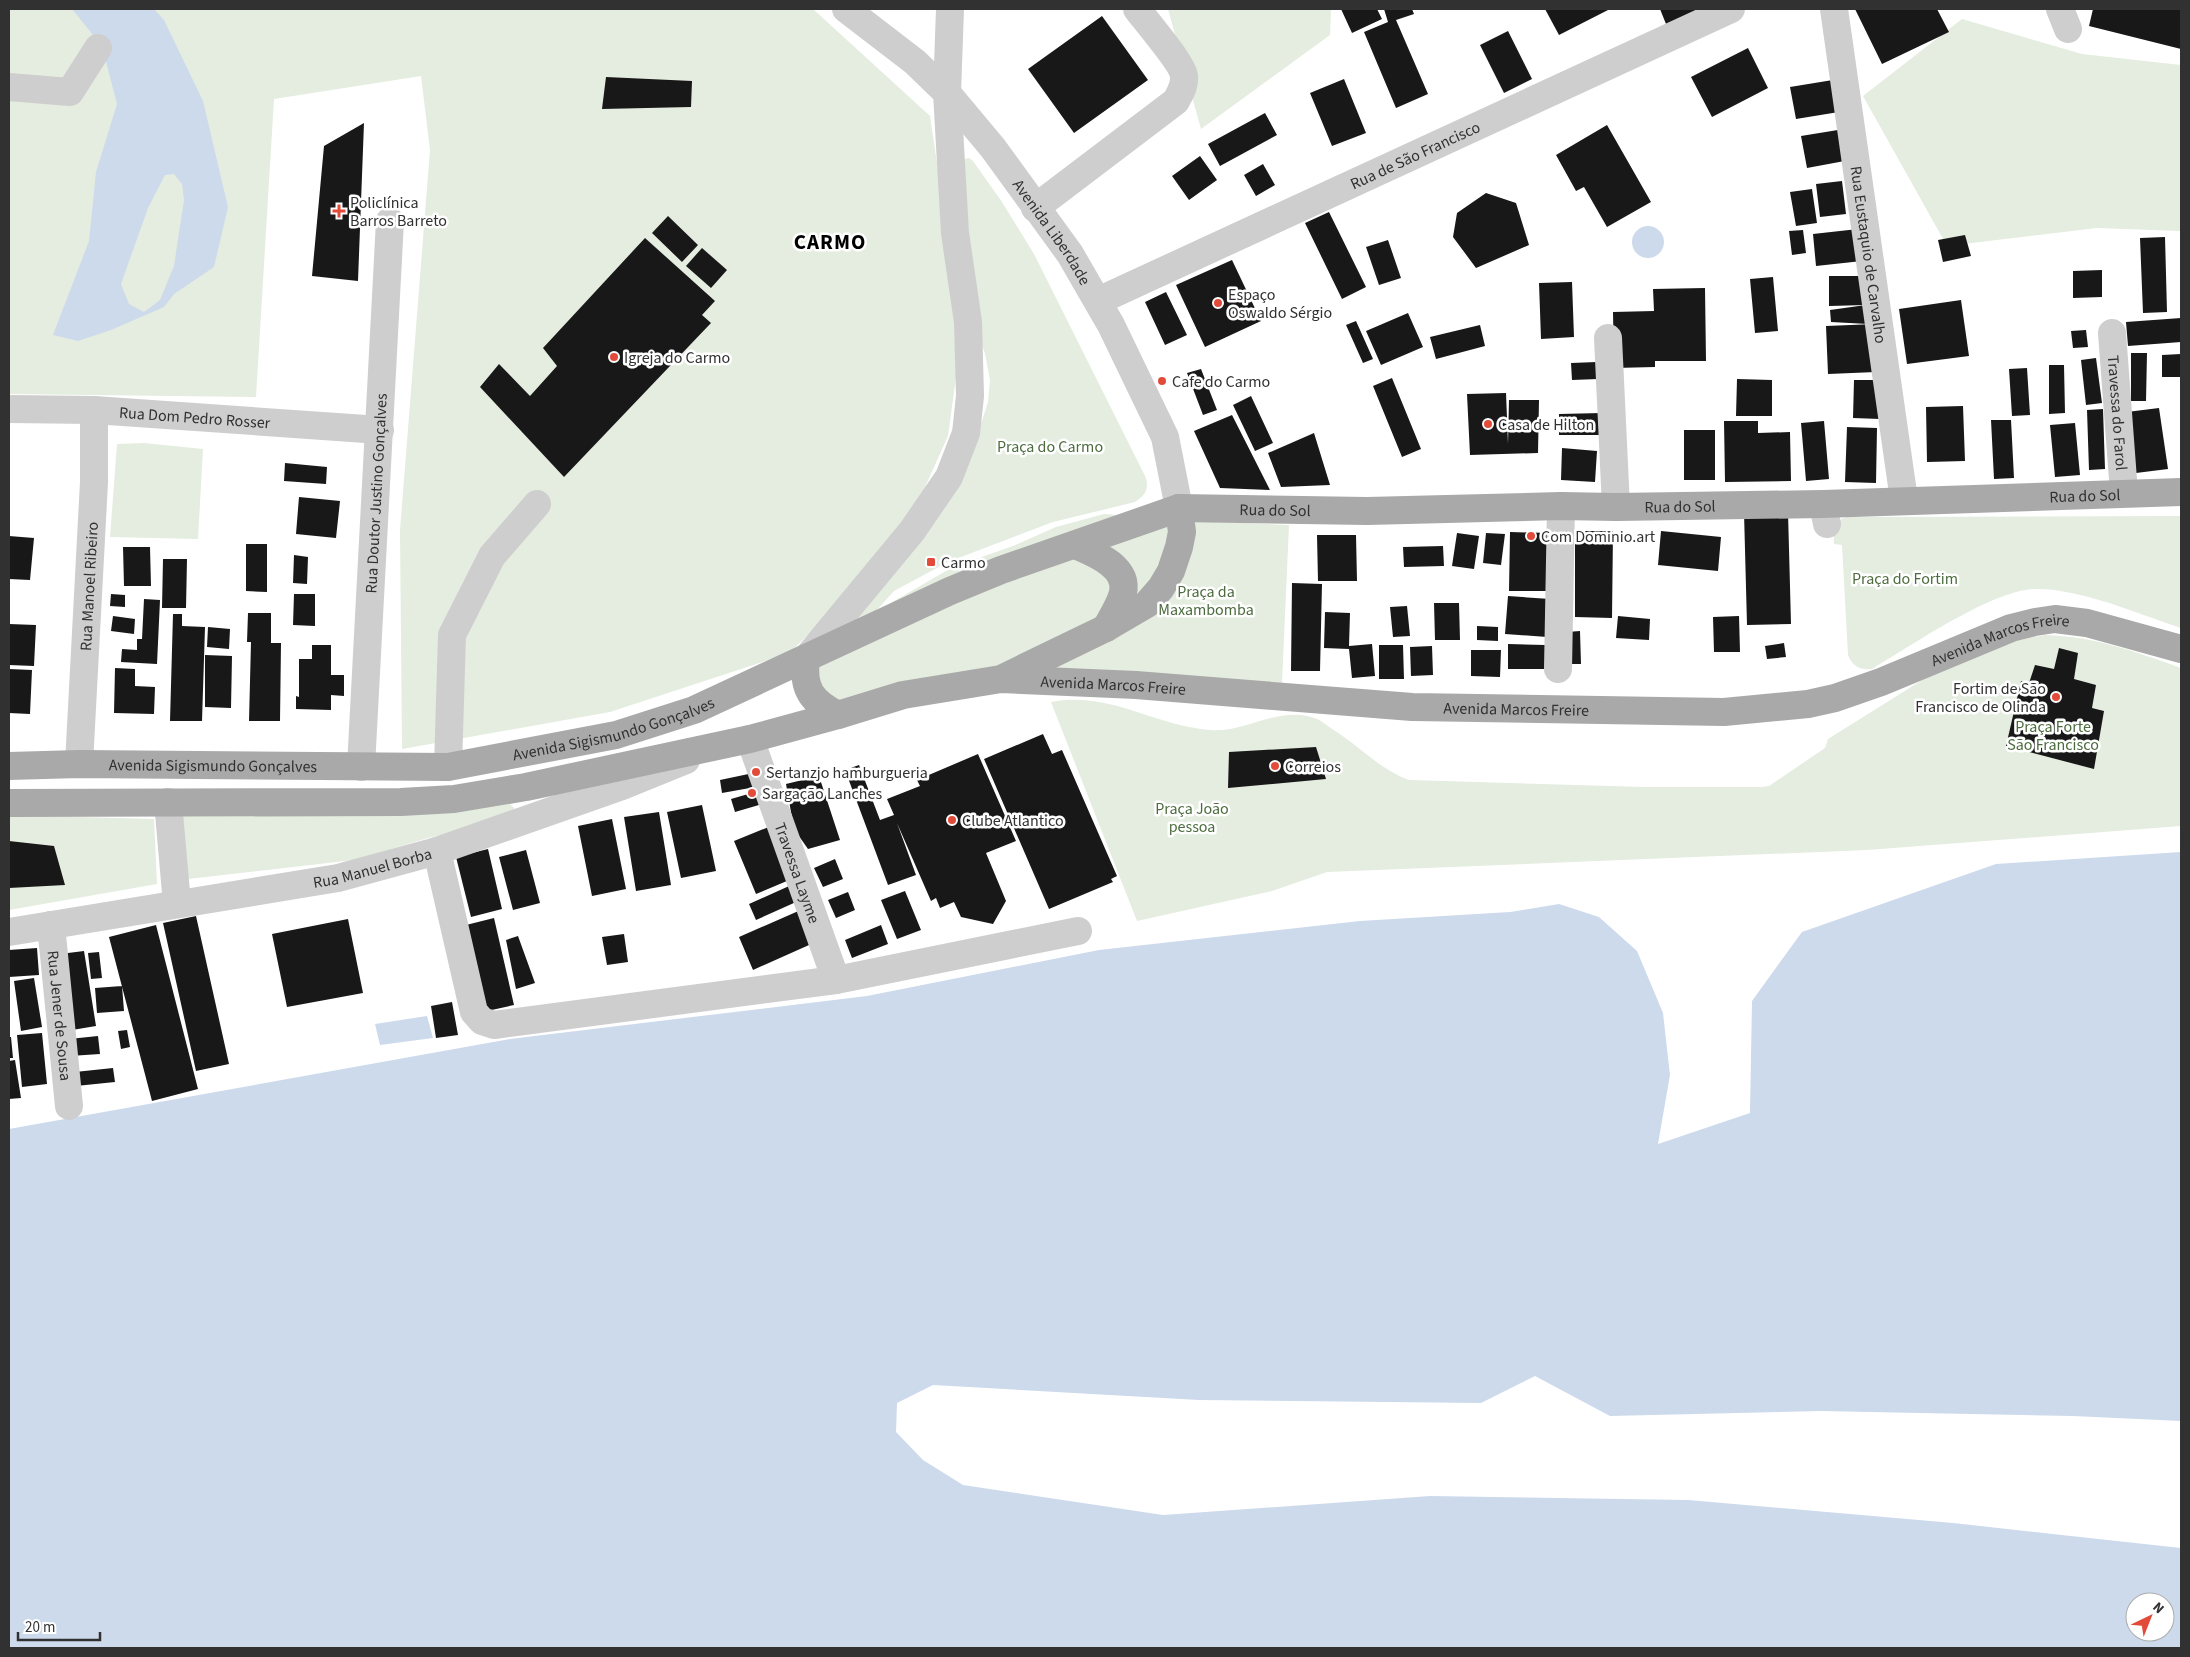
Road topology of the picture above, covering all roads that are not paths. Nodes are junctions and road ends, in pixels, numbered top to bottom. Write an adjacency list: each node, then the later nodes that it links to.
1 (846, 9): 8 (street, Avenida Liberdade)
2 (950, 9): 8 (street)
3 (1137, 9): 9 (street)
4 (1731, 9): 11 (street, Rua de São Francisco)
5 (1834, 9): 19 (street, Rua Eustaquio de Carvalho)
6 (98, 48): 7 (street)
7 (9, 87)
8 (948, 93): 9 (street, Avenida Liberdade); 27 (street)
9 (1036, 208): 11 (street, Avenida Liberdade)
10 (390, 221): 16 (street, Rua Doutor Justino Gonçalves)
11 (1098, 301): 23 (street, Avenida Liberdade)
12 (2112, 333): 18 (street, Travessa do Farol)
13 (1608, 338): 22 (street)
14 (9, 409): 15 (street, Rua Dom Pedro Rosser)
15 (94, 410): 16 (street, Rua Dom Pedro Rosser); 33 (street, Rua Manoel Ribeiro)
16 (380, 430): 35 (street, Rua Doutor Justino Gonçalves)
17 (2181, 492): 18 (main road, Rua do Sol)
18 (2124, 493): 19 (main road, Rua do Sol)
19 (1904, 500): 22 (main road, Rua do Sol)
20 (537, 504): 36 (street)
21 (1561, 506): 22 (main road, Rua do Sol); 23 (main road, Rua do Sol); 28 (street)
22 (1616, 507)
23 (1179, 508): 24 (main road, Avenida Sigismundo Gonçalves); 25 (main road)
24 (1075, 545): 25 (main road); 27 (main road, Avenida Sigismundo Gonçalves)
25 (1106, 628): 29 (main road)
26 (2181, 649): 29 (main road, Avenida Marcos Freire)
27 (806, 659): 30 (main road); 36 (main road, Avenida Sigismundo Gonçalves)
28 (1558, 669)
29 (1001, 679): 30 (main road, Avenida Marcos Freire)
30 (838, 715): 31 (main road)
31 (750, 739): 32 (main road); 44 (street, Travessa Layme)
32 (719, 746): 37 (main road); 39 (street, Rua Manuel Borba)
33 (79, 764): 34 (main road, Avenida Sigismundo Gonçalves); 35 (main road, Avenida Sigismundo Gonçalves)
34 (9, 766)
35 (361, 767): 36 (main road, Avenida Sigismundo Gonçalves)
36 (448, 767)
37 (168, 802): 38 (main road); 40 (street)
38 (9, 803)
39 (437, 851): 40 (street, Rua Manuel Borba); 44 (street)
40 (177, 904): 41 (street, Rua Manuel Borba)
41 (51, 925): 43 (street, Rua Manuel Borba); 45 (street, Rua Jener de Sousa)
42 (1078, 930): 44 (street)
43 (9, 932)
44 (836, 980)
45 (69, 1106)

